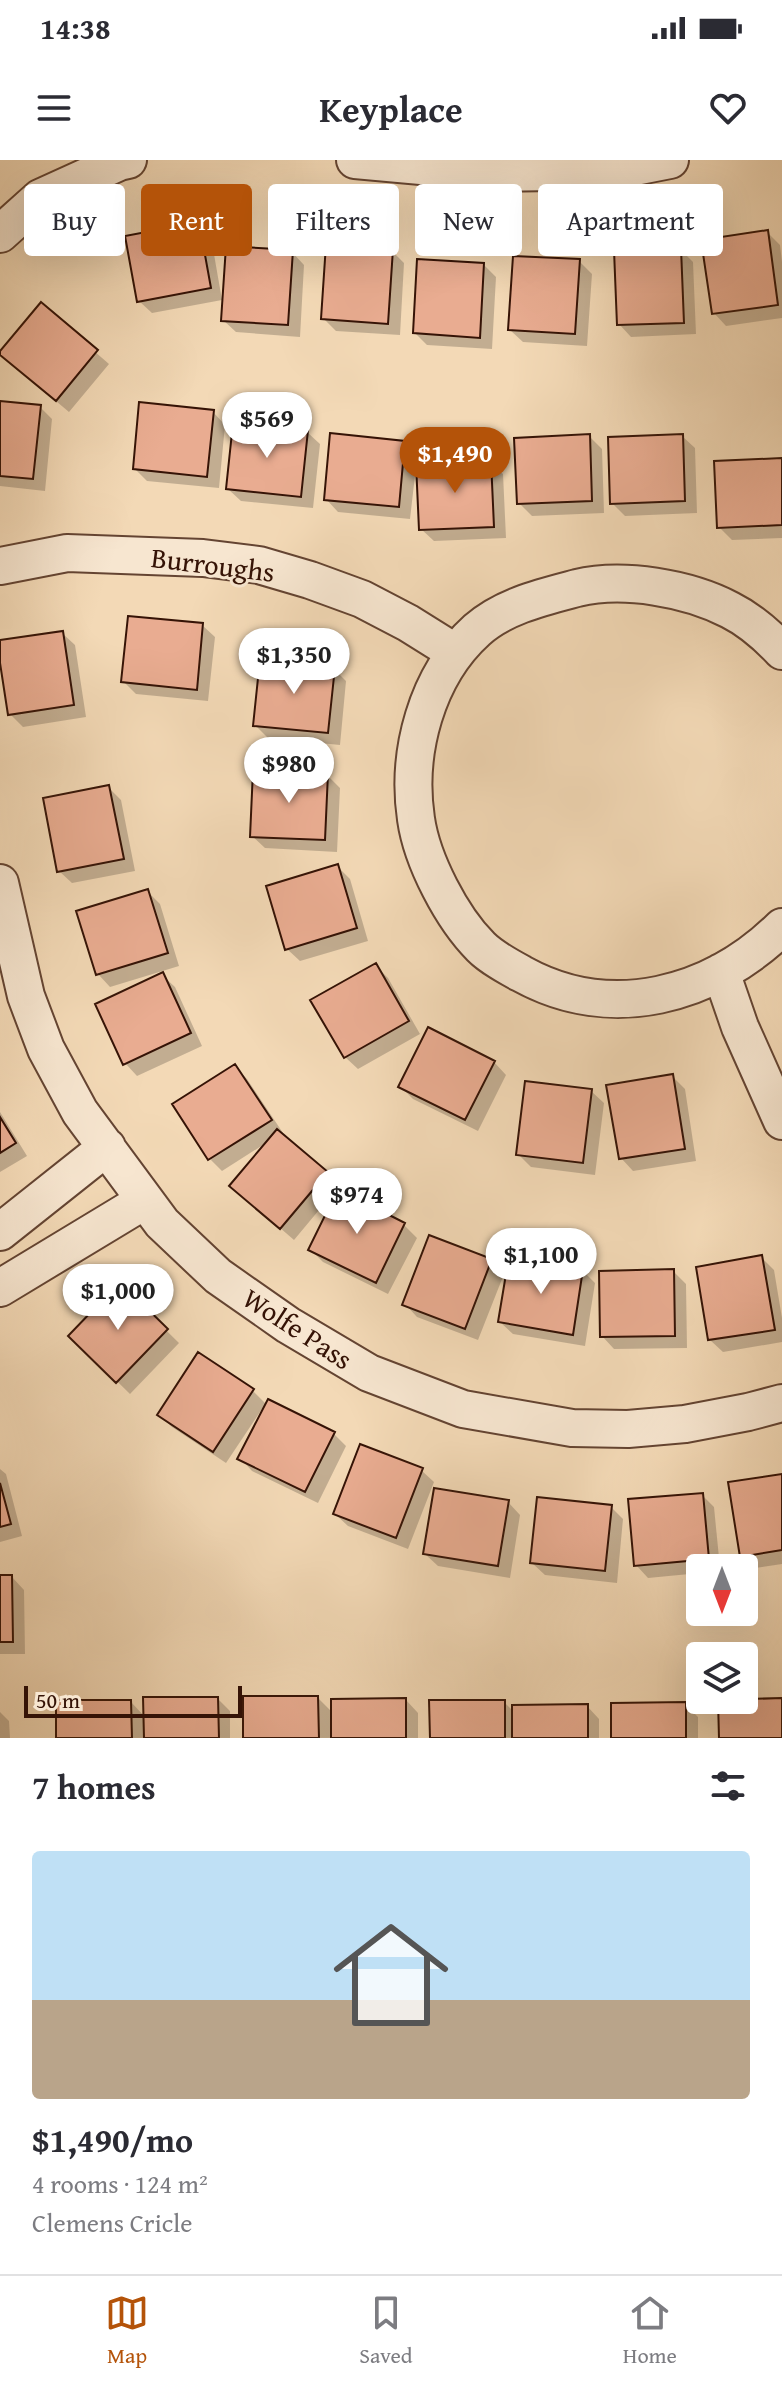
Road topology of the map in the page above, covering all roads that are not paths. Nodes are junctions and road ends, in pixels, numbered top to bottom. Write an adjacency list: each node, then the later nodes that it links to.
1 (128, 160): 4 (street)
2 (355, 160): 3 (street)
3 (670, 160)
4 (0, 234)
5 (0, 566): 7 (street, Burroughs)
6 (782, 651): 7 (street)
7 (456, 653): 10 (street)
8 (0, 883): 12 (street, Wolfe Pass)
9 (782, 927): 10 (street)
10 (721, 972): 11 (street)
11 (782, 1121)
12 (107, 1147): 13 (street, Wolfe Pass); 14 (street)
13 (144, 1201): 15 (street); 16 (street, Wolfe Pass)
14 (0, 1232)
15 (0, 1288)
16 (782, 1403)

